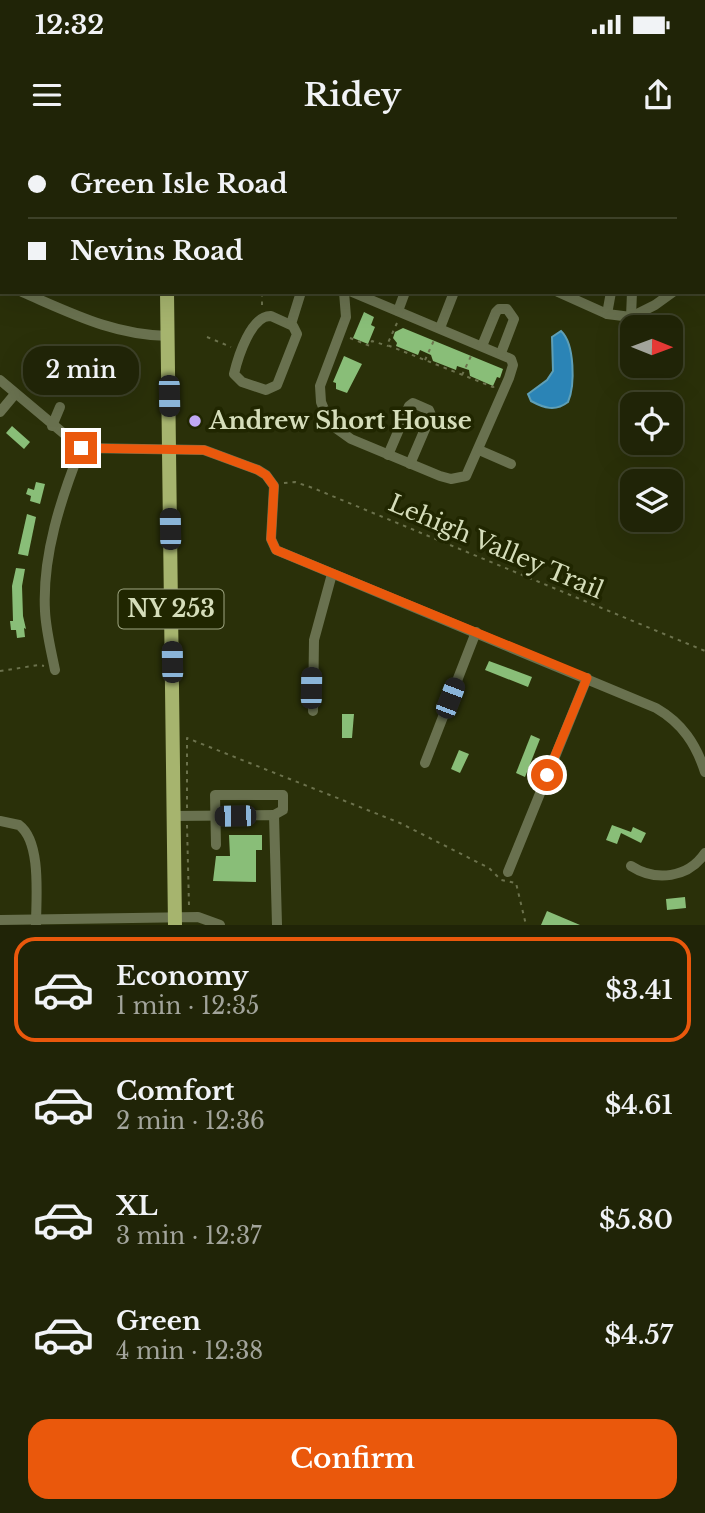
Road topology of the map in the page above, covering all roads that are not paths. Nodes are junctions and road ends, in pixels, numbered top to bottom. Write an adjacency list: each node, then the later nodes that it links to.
1 (27, 294): 21 (street)
2 (167, 294): 21 (main road, NY 253)
3 (300, 294): 19 (street)
4 (344, 294): 32 (street)
5 (356, 294): 18 (street)
6 (404, 294): 18 (street)
7 (453, 294): 20 (street)
8 (562, 294): 14 (street)
9 (611, 294): 14 (street)
10 (632, 294): 15 (street)
11 (653, 294): 13 (street)
12 (670, 294): 13 (street)
13 (655, 305): 16 (street)
14 (607, 314): 17 (street)
15 (631, 315)
16 (635, 315)
17 (620, 316)
18 (398, 317): 20 (street)
19 (291, 324): 19 (street)
20 (437, 333): 22 (street)
21 (168, 335): 30 (main road, NY 253)
22 (482, 345): 23 (street); 23 (street)
23 (501, 353): 31 (street)
24 (0, 380): 25 (street)
25 (15, 394): 27 (street); 28 (street)
26 (60, 407): 28 (street)
27 (0, 412)
28 (51, 426): 29 (street)
29 (81, 448): 30 (street); 37 (street)
30 (169, 450): 35 (street); 43 (main road, NY 253)
31 (479, 450): 33 (street); 34 (street)
32 (388, 455): 33 (street); 33 (street)
33 (410, 464)
34 (511, 464)
35 (332, 574): 36 (street); 39 (street)
36 (476, 632): 38 (street); 40 (street)
37 (55, 670)
38 (587, 678): 41 (street); 49 (street)
39 (313, 711)
40 (425, 763)
41 (705, 772)
42 (274, 815): 44 (street); 44 (street); 54 (street)
43 (181, 816): 44 (street); 51 (main road, NY 253)
44 (215, 816): 46 (street)
45 (0, 821): 52 (street)
46 (216, 845)
47 (705, 853): 48 (street)
48 (631, 866)
49 (508, 872)
50 (0, 920): 52 (street)
51 (175, 922): 52 (street); 53 (street)
52 (36, 923)
53 (220, 925)
54 (277, 925)

